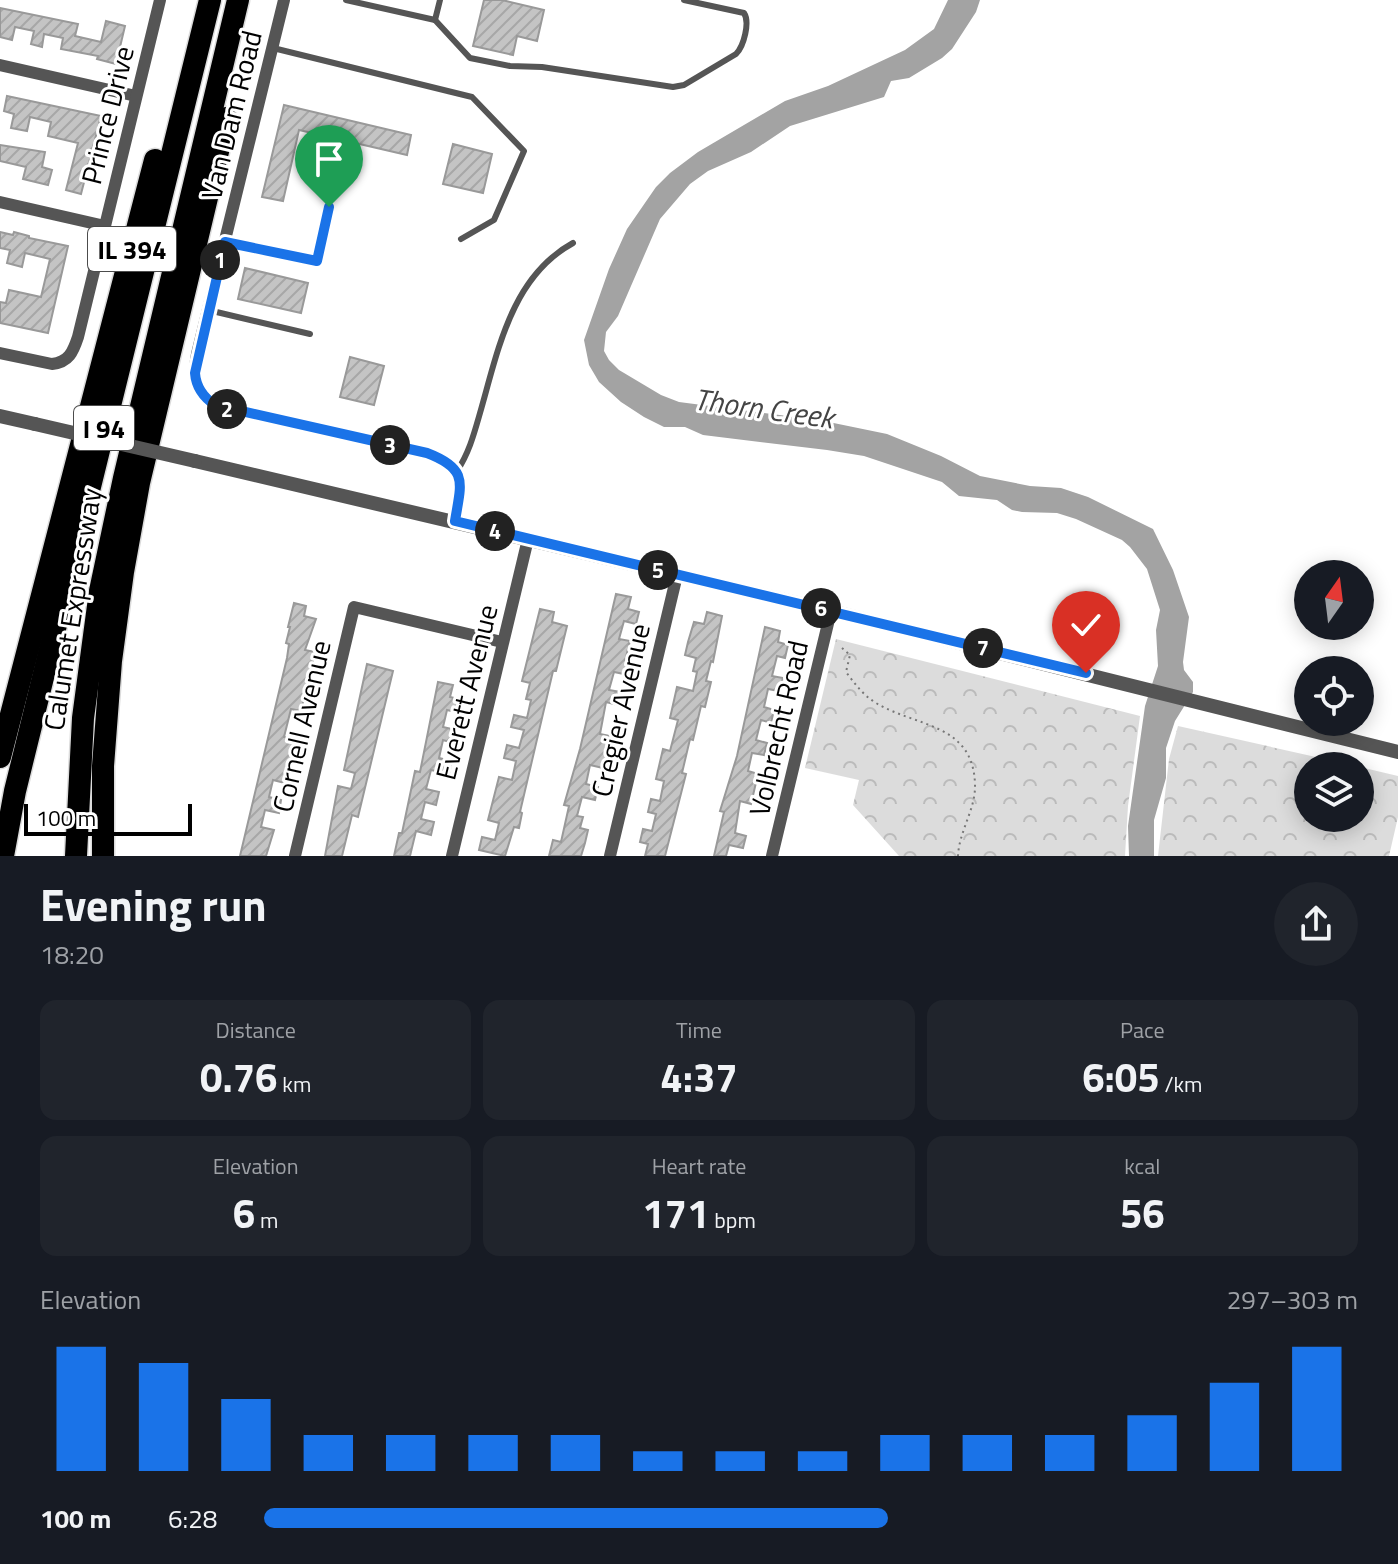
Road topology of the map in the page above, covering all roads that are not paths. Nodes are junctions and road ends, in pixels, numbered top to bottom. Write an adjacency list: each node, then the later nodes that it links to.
1 (160, 0): 13 (street, Prince Drive)
2 (197, 0): 31 (highway, IL 394)
3 (210, 0): 32 (highway, I 94)
4 (238, 0): 33 (highway, Calumet Expressway / IL 394)
5 (253, 0): 34 (highway, I 94)
6 (284, 0): 11 (street, Van Dam Road)
7 (346, 0): 10 (lane)
8 (440, 0): 10 (lane)
9 (684, 0): 10 (lane)
10 (435, 20)
11 (273, 48): 17 (lane); 18 (street, Van Dam Road)
12 (0, 65): 13 (street)
13 (136, 96): 16 (street, Prince Drive)
14 (0, 202): 16 (street)
15 (329, 207): 18 (lane)
16 (105, 226): 22 (street, Prince Drive)
17 (461, 239)
18 (225, 242): 20 (street, Van Dam Road)
19 (573, 243): 24 (lane)
20 (208, 310): 21 (lane); 24 (street, Van Dam Road)
21 (310, 334)
22 (0, 353)
23 (0, 416): 25 (street, bridge)
24 (457, 471): 25 (street)
25 (455, 521): 26 (street)
26 (528, 539): 27 (street); 29 (street, Everett Avenue)
27 (677, 575): 28 (street); 37 (street, Cregier Avenue)
28 (831, 611): 30 (street); 38 (street, Volbrecht Road)
29 (502, 642): 35 (street, Cornell Avenue); 36 (street, Everett Avenue)
30 (1398, 752)
31 (0, 757)
32 (3, 856)
33 (76, 856)
34 (103, 856)
35 (295, 856)
36 (452, 856)
37 (610, 856)
38 (772, 856)

